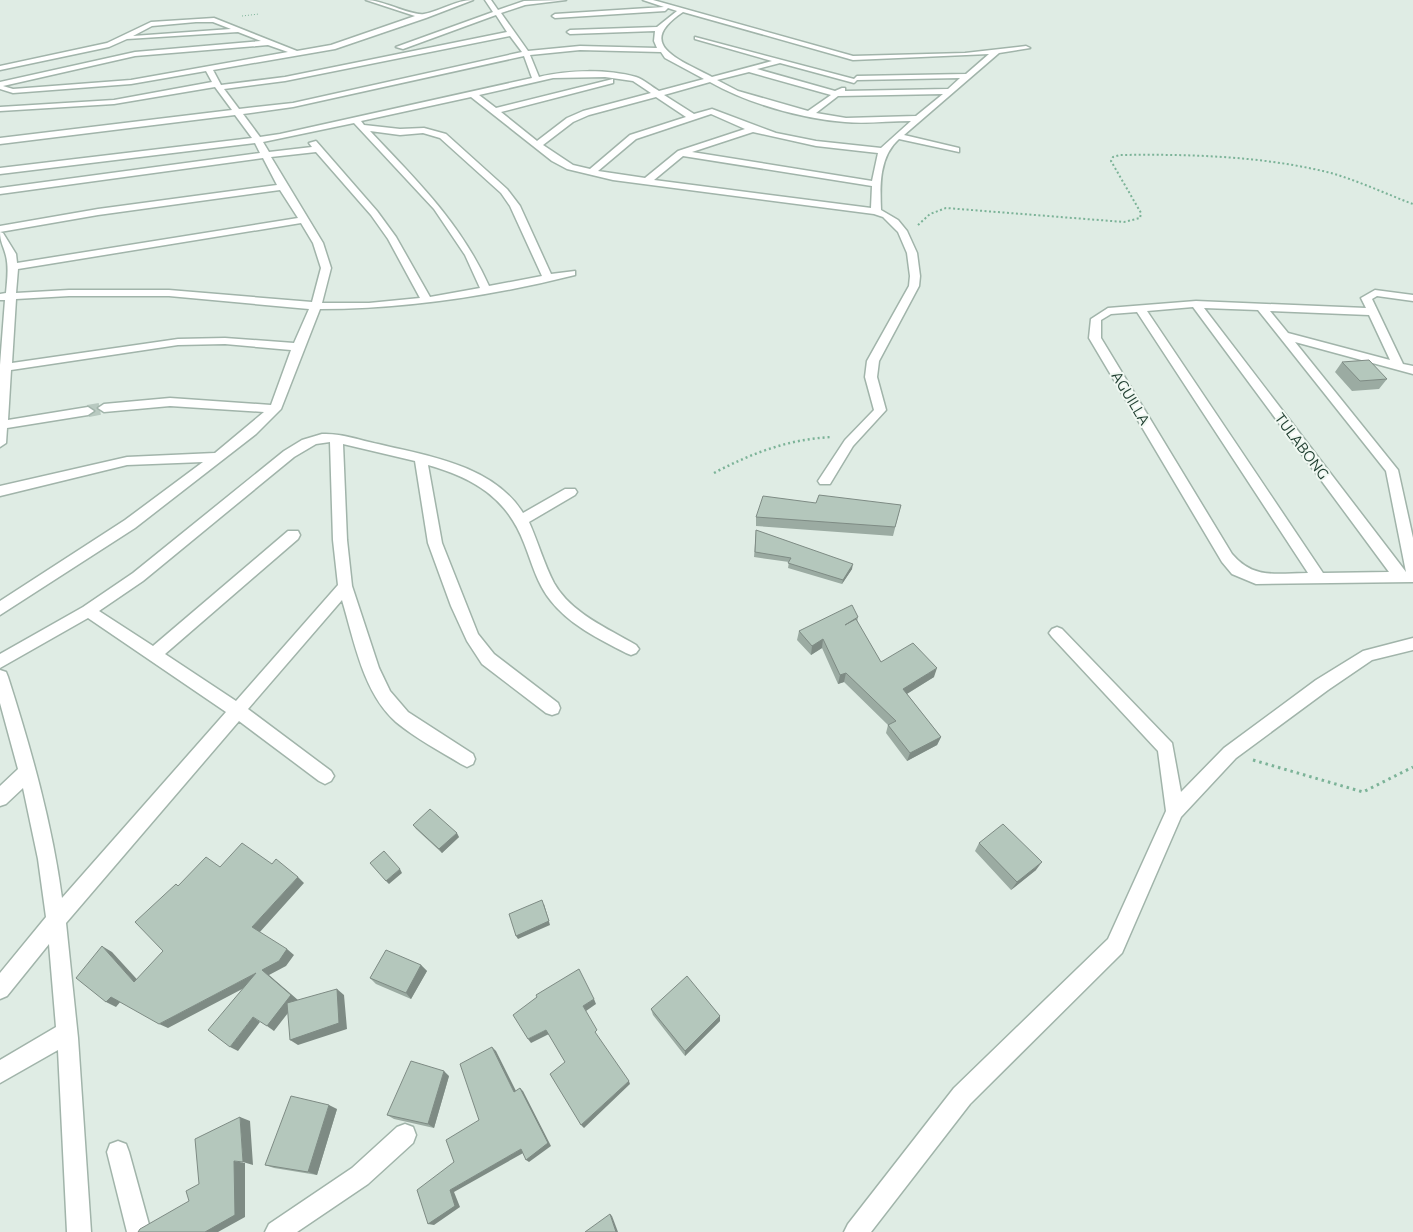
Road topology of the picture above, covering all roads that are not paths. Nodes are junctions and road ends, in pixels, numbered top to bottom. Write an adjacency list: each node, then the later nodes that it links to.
1 (369, 0): 13 (street)
2 (436, 0): 9 (street)
3 (470, 0): 9 (street)
4 (488, 0): 11 (street)
5 (559, 0): 6 (street); 8 (street)
6 (563, 0)
7 (646, 0): 10 (street)
8 (535, 1): 11 (street); 12 (street)
9 (447, 8): 13 (street)
10 (679, 9): 12 (street); 16 (street); 17 (street)
11 (496, 11): 14 (street); 20 (street); 31 (street)
12 (556, 16): 19 (street)
13 (422, 17): 15 (street); 27 (street)
14 (460, 17)
15 (443, 19)
16 (722, 21): 29 (street); 30 (street)
17 (658, 29): 19 (street); 25 (street)
18 (239, 30): 21 (street); 21 (street); 22 (street)
19 (570, 32): 23 (street)
20 (513, 33): 28 (street); 31 (street)
21 (125, 38): 32 (street)
22 (269, 43): 27 (street); 42 (street)
23 (580, 48): 25 (street); 28 (street)
24 (1026, 48): 26 (street)
25 (662, 50): 40 (street)
26 (996, 52): 29 (street); 37 (street)
27 (296, 53): 34 (street)
28 (526, 53): 39 (street); 52 (street)
29 (853, 58): 41 (street)
30 (780, 61): 35 (street); 41 (street)
31 (349, 65): 43 (street)
32 (0, 68)
33 (159, 68): 34 (street)
34 (204, 68): 43 (street); 44 (street)
35 (750, 69): 40 (street); 49 (street)
36 (121, 74): 44 (street)
37 (968, 76): 41 (street); 46 (street)
38 (624, 77): 39 (street); 47 (street); 50 (street)
39 (536, 79): 48 (street)
40 (710, 80): 47 (street); 54 (street)
41 (855, 80): 49 (street)
42 (0, 85): 45 (street)
43 (219, 86): 51 (street); 52 (street)
44 (77, 87): 45 (street)
45 (19, 90): 51 (street)
46 (950, 90): 49 (street); 56 (street)
47 (659, 93): 55 (street); 64 (street)
48 (473, 94): 53 (street); 58 (street)
49 (837, 94): 54 (street)
50 (538, 99): 53 (street); 57 (street)
51 (1, 111)
52 (237, 111): 62 (street); 63 (street)
53 (495, 111): 57 (street)
54 (810, 114): 56 (street)
55 (692, 117): 59 (street); 71 (street)
56 (920, 118): 61 (street)
57 (509, 122): 64 (street)
58 (358, 124): 60 (street); 82 (street); 83 (street)
59 (750, 130): 67 (street); 68 (street)
60 (304, 132): 62 (street); 65 (street)
61 (897, 136): 66 (street); 67 (street)
62 (257, 140): 69 (street); 70 (street)
63 (0, 141)
64 (537, 146): 71 (street)
65 (319, 149): 69 (street); 86 (street)
66 (956, 150)
67 (884, 151): 73 (street)
68 (681, 153): 72 (street); 73 (street)
69 (266, 157): 74 (street); 75 (street)
70 (0, 171)
71 (590, 172): 72 (street)
72 (648, 181): 76 (street)
73 (876, 184): 76 (street)
74 (283, 187): 77 (street); 78 (street)
75 (0, 191)
76 (876, 211): 107 (street)
77 (303, 220): 80 (street); 88 (street)
78 (0, 230)
79 (0, 234): 80 (street)
80 (14, 267): 84 (street)
81 (571, 272): 82 (street)
82 (548, 278): 83 (street)
83 (486, 290): 86 (street)
84 (6, 296): 88 (street); 93 (street)
85 (1413, 298): 91 (street)
86 (428, 301): 88 (street)
87 (1196, 304): 89 (street, AGUILLA); 90 (street, AGUILLA); 112 (street, TULABONG)
88 (316, 306): 94 (street)
89 (1139, 307): 113 (street); 113 (street, AGUILLA)
90 (1261, 307): 91 (street, AGUILLA); 92 (street)
91 (1372, 312): 95 (street)
92 (1286, 336): 95 (street); 112 (street)
93 (4, 344): 96 (street)
94 (298, 347): 96 (street); 100 (street)
95 (1398, 366): 97 (street)
96 (6, 367): 98 (street)
97 (1413, 370)
98 (2, 381): 102 (street)
99 (104, 408): 100 (street)
100 (274, 409): 105 (street)
101 (88, 411): 102 (street)
102 (1, 425): 104 (street)
103 (336, 438): 106 (street); 114 (street); 116 (street)
104 (0, 443)
105 (219, 457): 108 (street); 115 (street)
106 (421, 459): 110 (street); 123 (street)
107 (825, 481)
108 (0, 491)
109 (570, 492): 110 (street)
110 (520, 521): 119 (street)
111 (293, 535): 120 (street)
112 (1409, 576): 113 (street, AGUILLA)
113 (1319, 580)
114 (345, 586): 124 (street); 125 (street)
115 (0, 609)
116 (88, 611): 120 (street); 121 (street)
117 (1057, 633): 129 (street)
118 (1413, 644): 129 (street)
119 (631, 649)
120 (154, 655): 124 (street)
121 (0, 662)
122 (0, 677): 126 (street)
123 (552, 708)
124 (238, 711): 127 (street); 130 (street)
125 (467, 759)
126 (26, 773): 128 (street); 130 (street)
127 (324, 776)
128 (0, 798)
129 (1175, 811): 139 (street)
130 (56, 920): 131 (street); 132 (street)
131 (0, 989)
132 (66, 1033): 133 (street); 136 (street)
133 (0, 1072)
134 (405, 1136): 138 (street)
135 (118, 1152): 137 (street)
136 (78, 1231)
137 (139, 1232)
138 (277, 1232)
139 (856, 1232)

